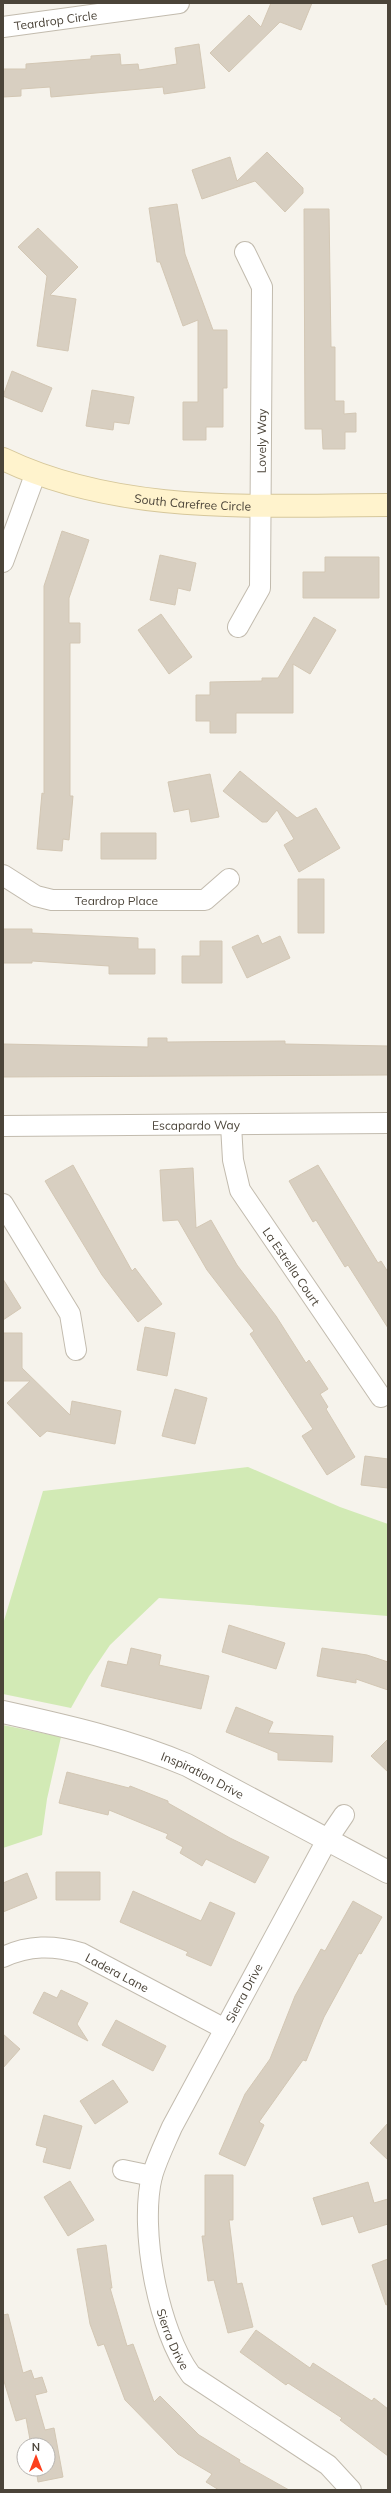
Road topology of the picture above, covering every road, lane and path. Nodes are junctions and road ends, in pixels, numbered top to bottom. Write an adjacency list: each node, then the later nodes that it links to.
1 (179, 3): 2 (street, Teardrop Circle)
2 (3, 27)
3 (245, 252): 6 (street, Lovely Way)
4 (3, 460): 5 (main road, South Carefree Circle)
5 (35, 474): 6 (main road, South Carefree Circle); 8 (street)
6 (261, 505): 7 (main road, South Carefree Circle); 9 (street, Lovely Way)
7 (388, 505)
8 (3, 562)
9 (238, 627)
10 (3, 875): 11 (street, Teardrop Place)
11 (229, 879)
12 (388, 1123): 13 (street, Escapardo Way)
13 (231, 1125): 14 (street, Escapardo Way); 17 (street, La Estrella Court)
14 (3, 1126)
15 (3, 1204): 16 (street)
16 (76, 1350)
17 (381, 1397)
18 (3, 1712): 20 (street, Inspiration Drive)
19 (344, 1815): 20 (street, Sierra Drive)
20 (327, 1840): 21 (street, Inspiration Drive); 23 (street, Sierra Drive)
21 (388, 1872)
22 (3, 1957): 23 (street, Ladera Lane)
23 (225, 2029): 25 (street, Sierra Drive)
24 (123, 2170): 25 (street)
25 (152, 2176): 26 (street, Sierra Drive)
26 (351, 2490)

